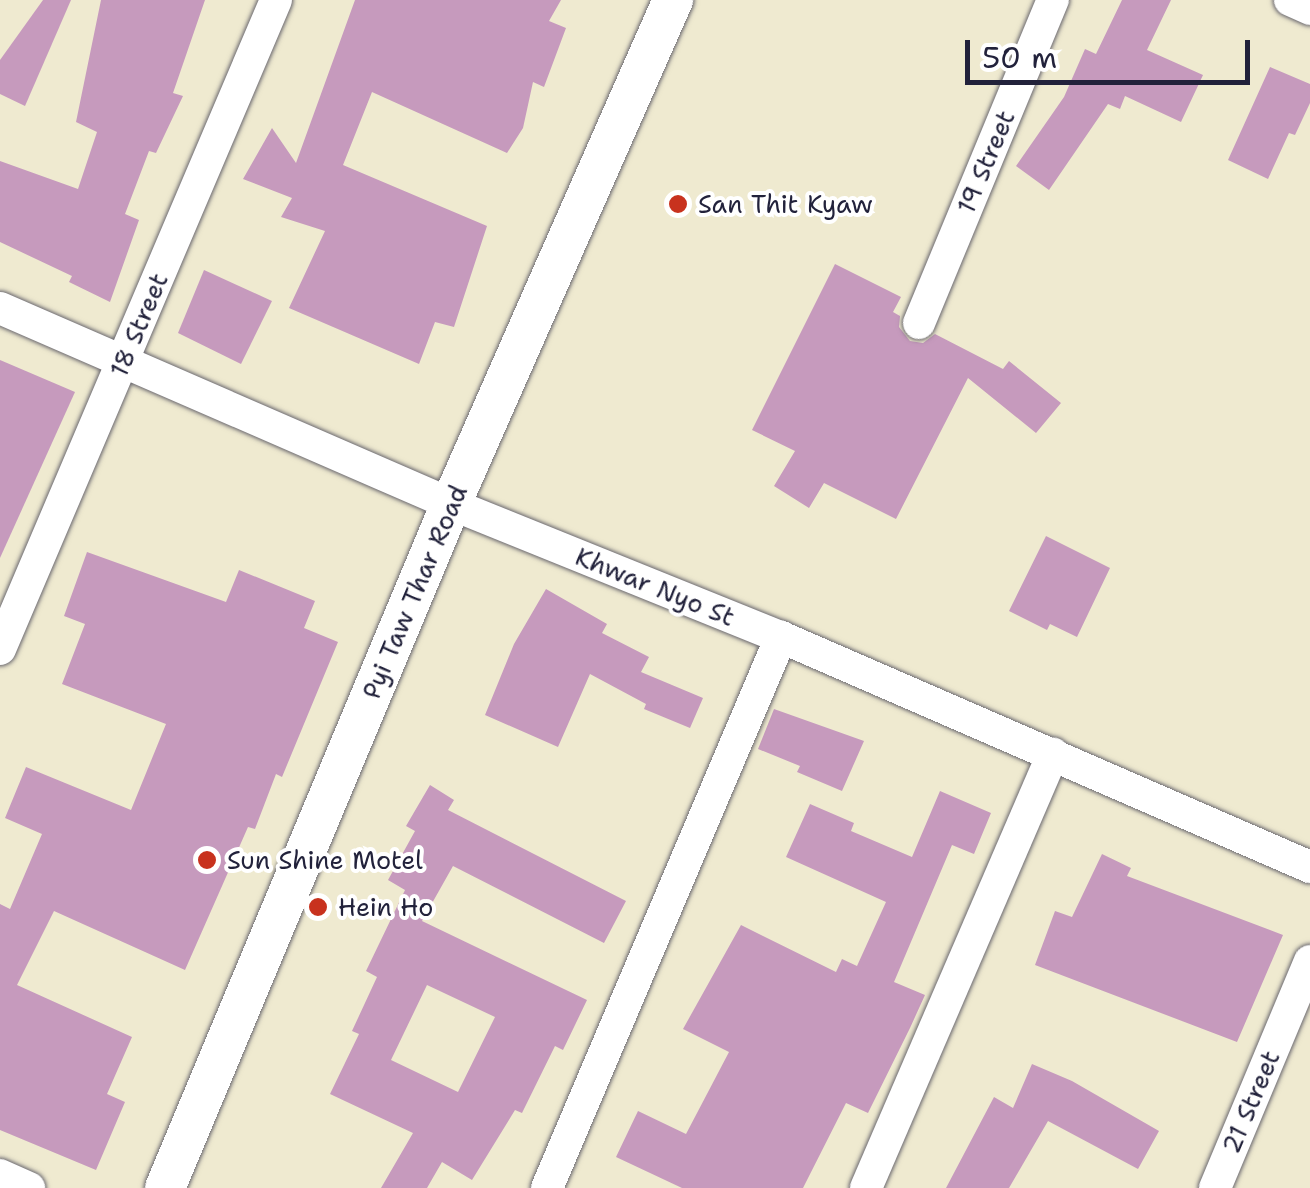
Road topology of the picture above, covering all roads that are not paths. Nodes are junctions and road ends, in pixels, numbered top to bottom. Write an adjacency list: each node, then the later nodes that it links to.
1 (276, 0): 8 (street, 18 Street)
2 (673, 0): 9 (street, Pyi Taw Thar Road)
3 (1053, 0): 7 (street, 19 Street)
4 (1290, 0): 5 (street)
5 (1310, 9)
6 (0, 308): 8 (street, Khwar Nyo St)
7 (919, 323)
8 (125, 359): 9 (street, Khwar Nyo St); 11 (street, 18 Street)
9 (451, 504): 10 (street, Khwar Nyo St); 17 (street, Pyi Taw Thar Road)
10 (781, 637): 12 (street, Khwar Nyo St); 18 (street)
11 (0, 649)
12 (1053, 754): 13 (street, Khwar Nyo St); 19 (street)
13 (1310, 868)
14 (1310, 961): 20 (street, 21 Street)
15 (0, 1175): 16 (street)
16 (29, 1188)
17 (165, 1188)
18 (547, 1188)
19 (866, 1188)
20 (1215, 1188)

